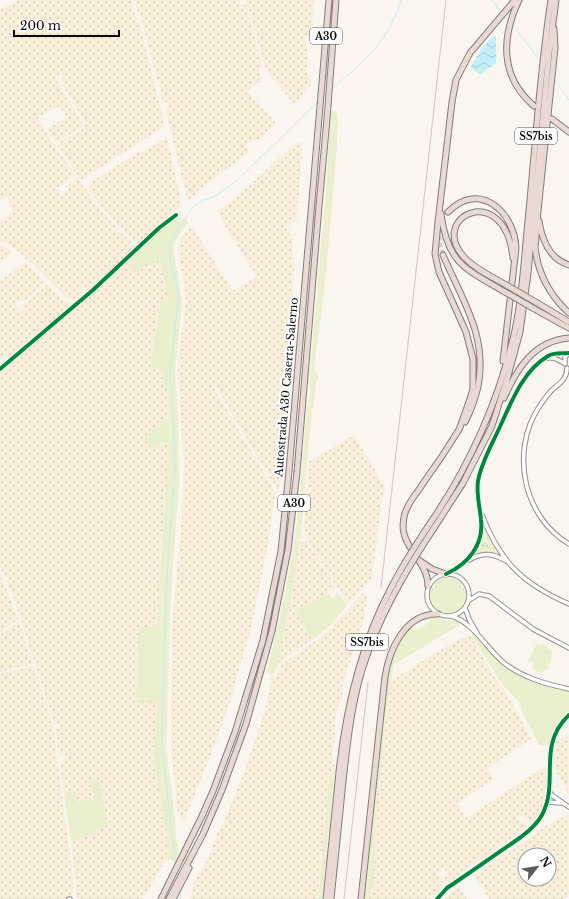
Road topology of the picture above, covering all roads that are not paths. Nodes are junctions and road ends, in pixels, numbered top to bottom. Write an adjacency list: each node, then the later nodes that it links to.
1 (329, 0): 54 (highway, Autostrada A30 Caserta-Salerno / A30)
2 (336, 0): 55 (highway, Autostrada A30 Caserta-Salerno / A30)
3 (515, 0): 11 (highway)
4 (519, 0): 8 (highway)
5 (550, 0): 29 (highway, SS7bis)
6 (556, 0): 7 (highway, SS7bis)
7 (553, 16): 12 (highway); 15 (highway, SS7bis)
8 (534, 106)
9 (552, 119): 10 (highway)
10 (569, 132)
11 (440, 207): 22 (highway, bridge); 31 (highway)
12 (538, 211): 16 (highway); 18 (highway)
13 (448, 212): 19 (highway)
14 (176, 215): 27 (street)
15 (533, 218): 16 (highway); 30 (highway, SS7bis)
16 (535, 249): 20 (highway)
17 (443, 255): 31 (highway)
18 (569, 265)
19 (513, 266): 21 (highway, bridge); 29 (highway)
20 (569, 313)
21 (569, 322)
22 (569, 328)
23 (569, 338): 30 (highway)
24 (569, 353): 25 (street); 26 (street)
25 (544, 359): 26 (street); 32 (street)
26 (564, 363): 28 (street)
27 (0, 369)
28 (568, 369): 34 (street)
29 (497, 390): 33 (highway, SS7bis)
30 (492, 426): 33 (highway, SS7bis)
31 (459, 430): 35 (highway)
32 (480, 509): 36 (street); 37 (street)
33 (432, 527): 49 (highway, SS7bis, bridge)
34 (569, 544)
35 (419, 560): 38 (highway); 39 (highway)
36 (466, 562): 37 (street); 38 (street)
37 (508, 563): 41 (street)
38 (446, 574): 39 (street); 40 (street)
39 (428, 586): 43 (street)
40 (468, 601): 42 (street); 46 (street)
41 (569, 604)
42 (465, 608): 44 (street); 45 (street)
43 (438, 614): 44 (street); 58 (highway)
44 (452, 616): 45 (street)
45 (480, 639): 47 (street)
46 (569, 648)
47 (569, 689)
48 (569, 715): 50 (street)
49 (341, 772): 56 (highway, SS7bis); 57 (highway, SS7bis)
50 (548, 792): 51 (street); 52 (street)
51 (547, 802): 52 (street); 59 (street)
52 (562, 803): 53 (street)
53 (569, 807)
54 (161, 898)
55 (171, 898)
56 (326, 899)
57 (331, 899)
58 (361, 899)
59 (437, 899)

